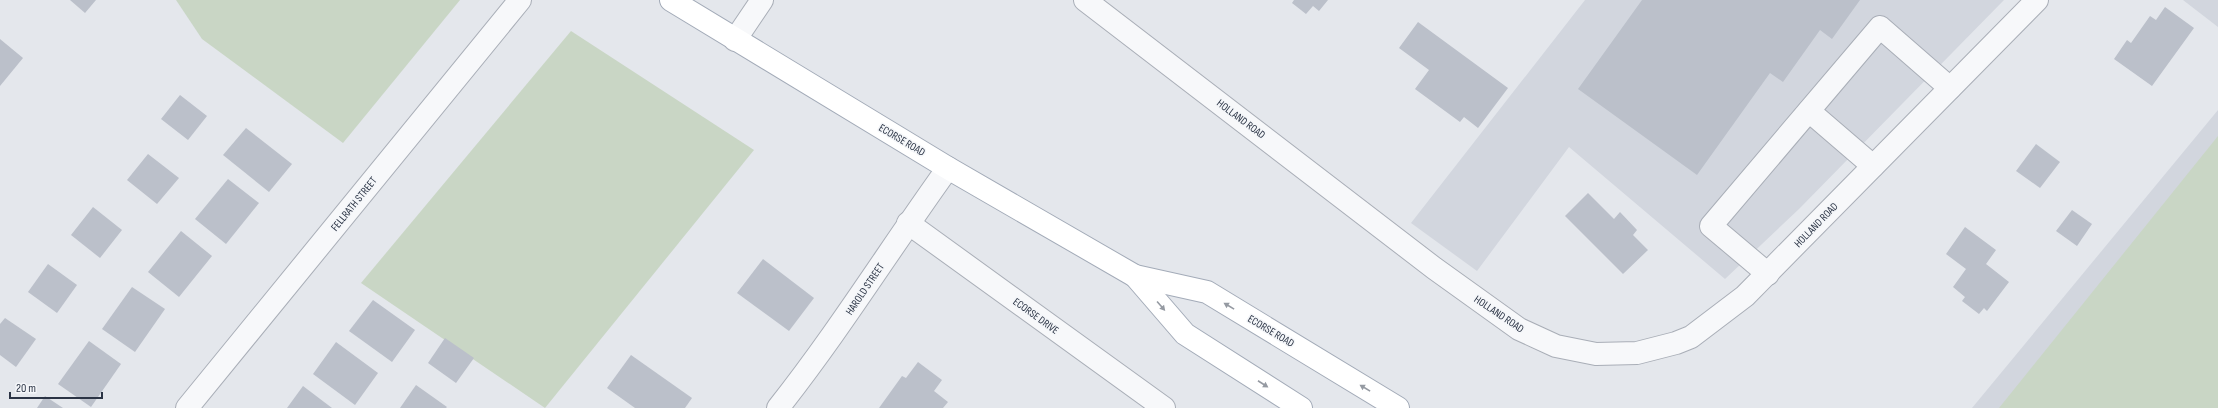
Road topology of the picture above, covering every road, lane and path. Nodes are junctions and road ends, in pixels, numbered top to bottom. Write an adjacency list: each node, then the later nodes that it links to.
1 (520, 0): 14 (street, FELLRATH STREET)
2 (671, 0): 6 (main road, ECORSE ROAD)
3 (762, 0): 6 (street)
4 (1086, 0): 12 (street, HOLLAND ROAD)
5 (2037, 0): 7 (street, HOLLAND ROAD)
6 (735, 40): 10 (main road, ECORSE ROAD)
7 (1950, 88): 8 (street); 9 (street, HOLLAND ROAD)
8 (1809, 111): 9 (street); 12 (street)
9 (1873, 166): 12 (street, HOLLAND ROAD)
10 (948, 168): 11 (street, HAROLD STREET); 13 (main road, ECORSE ROAD)
11 (908, 224): 15 (street, HAROLD STREET); 16 (street, ECORSE DRIVE)
12 (1768, 274)
13 (1135, 276): 17 (main road, ECORSE ROAD, one-way to 17); 18 (main road, ECORSE ROAD, one-way to 13)
14 (187, 408)
15 (778, 408)
16 (1164, 408)
17 (1301, 408)
18 (1398, 408)

